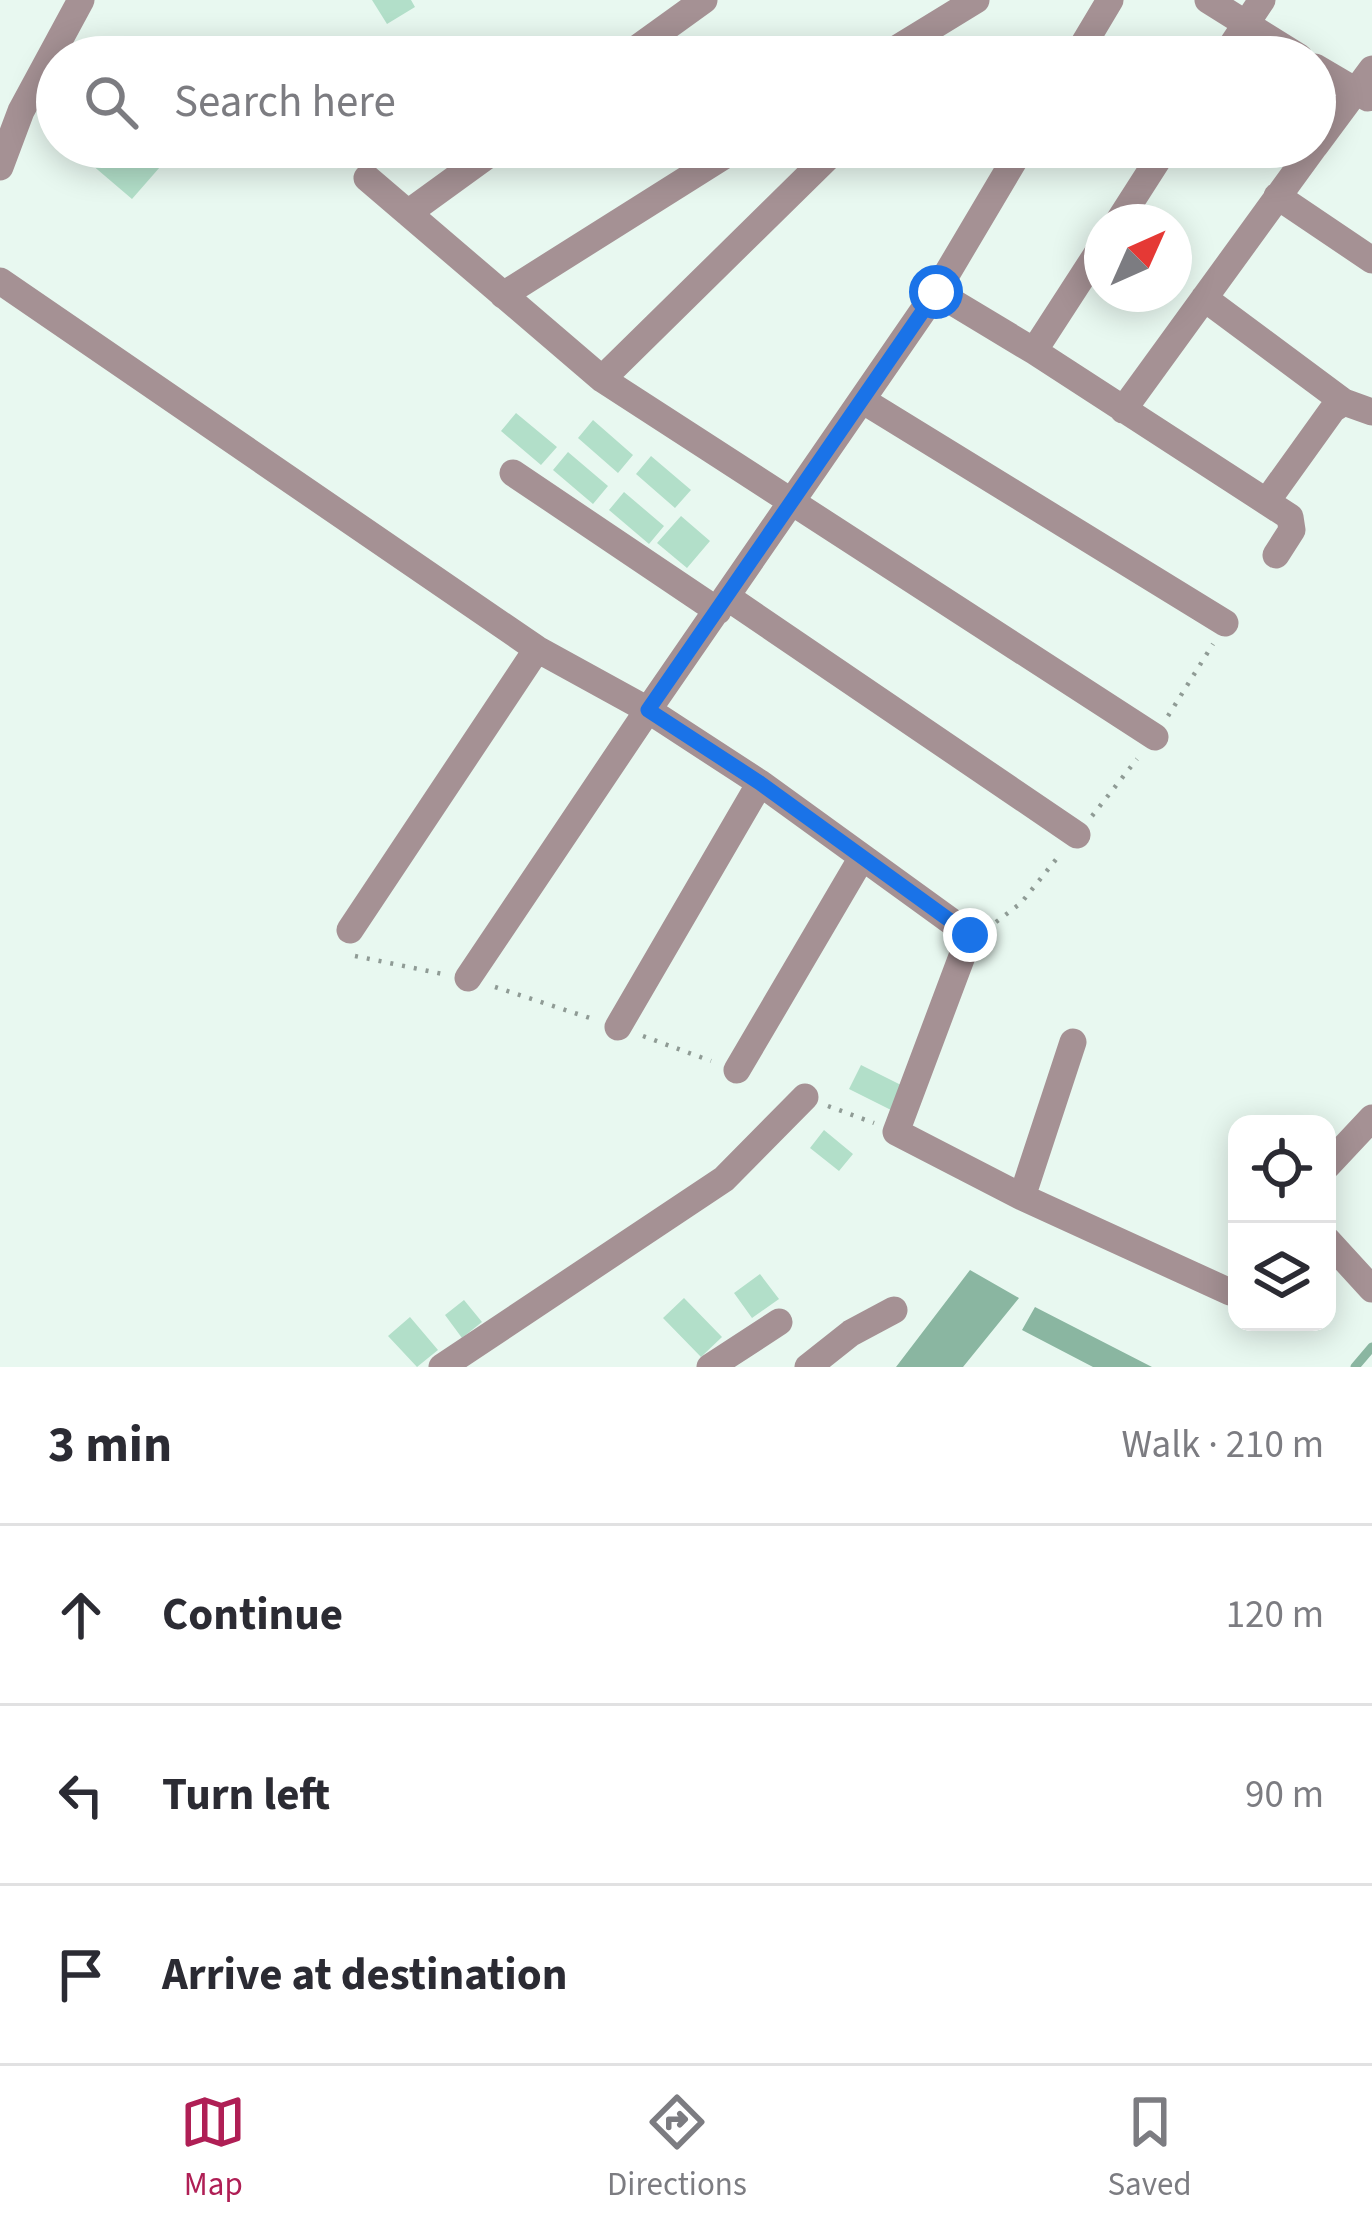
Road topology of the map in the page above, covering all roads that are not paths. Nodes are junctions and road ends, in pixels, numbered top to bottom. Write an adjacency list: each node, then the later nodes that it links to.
1 (81, 0): 8 (street)
2 (704, 0): 9 (street)
3 (976, 0): 10 (street)
4 (1110, 0): 11 (street)
5 (1208, 0): 7 (street)
6 (1262, 0): 7 (street)
7 (1245, 25): 12 (street); 13 (street)
8 (62, 36)
9 (654, 36)
10 (918, 36)
11 (1089, 36)
12 (1238, 36)
13 (1264, 36)
14 (1336, 75): 16 (street)
15 (36, 83): 18 (street)
16 (1367, 87): 17 (street)
17 (1336, 123)
18 (0, 167)
19 (471, 168): 28 (street)
20 (705, 168): 33 (street)
21 (817, 168): 36 (street)
22 (1010, 168): 32 (street)
23 (1153, 168): 27 (street)
24 (1299, 168): 26 (street)
25 (367, 178): 28 (street)
26 (1277, 196): 29 (street); 34 (street)
27 (1130, 204)
28 (408, 213): 33 (street)
29 (1372, 260)
30 (1084, 275): 35 (street)
31 (0, 281): 47 (street)
32 (936, 292): 35 (street); 37 (street)
33 (503, 295): 36 (street)
34 (1204, 298): 38 (street); 39 (street)
35 (1034, 351): 39 (street)
36 (602, 379): 42 (street)
37 (862, 400): 42 (street); 46 (street)
38 (1344, 402): 40 (street); 43 (street)
39 (1124, 410): 43 (street)
40 (1372, 412)
41 (513, 473): 45 (street)
42 (793, 500): 45 (street); 49 (street)
43 (1267, 501): 44 (street)
44 (1276, 555)
45 (722, 604): 48 (street); 51 (street)
46 (1226, 623)
47 (537, 649): 48 (street); 53 (street)
48 (648, 710): 50 (street); 54 (street)
49 (1155, 737)
50 (760, 783): 52 (street); 55 (street)
51 (1077, 835)
52 (861, 860): 57 (street); 61 (street)
53 (350, 930)
54 (468, 979)
55 (618, 1027)
56 (1073, 1042): 61 (street)
57 (737, 1070)
58 (806, 1097): 67 (street)
59 (1372, 1118): 60 (street)
60 (1336, 1156)
61 (1022, 1198): 64 (street)
62 (1336, 1250): 63 (street)
63 (1372, 1289)
64 (1228, 1292)
65 (894, 1310): 68 (street)
66 (779, 1322): 71 (street)
67 (476, 1344): 69 (street); 70 (street)
68 (811, 1366)
69 (442, 1367)
70 (494, 1367)
71 (710, 1367)

